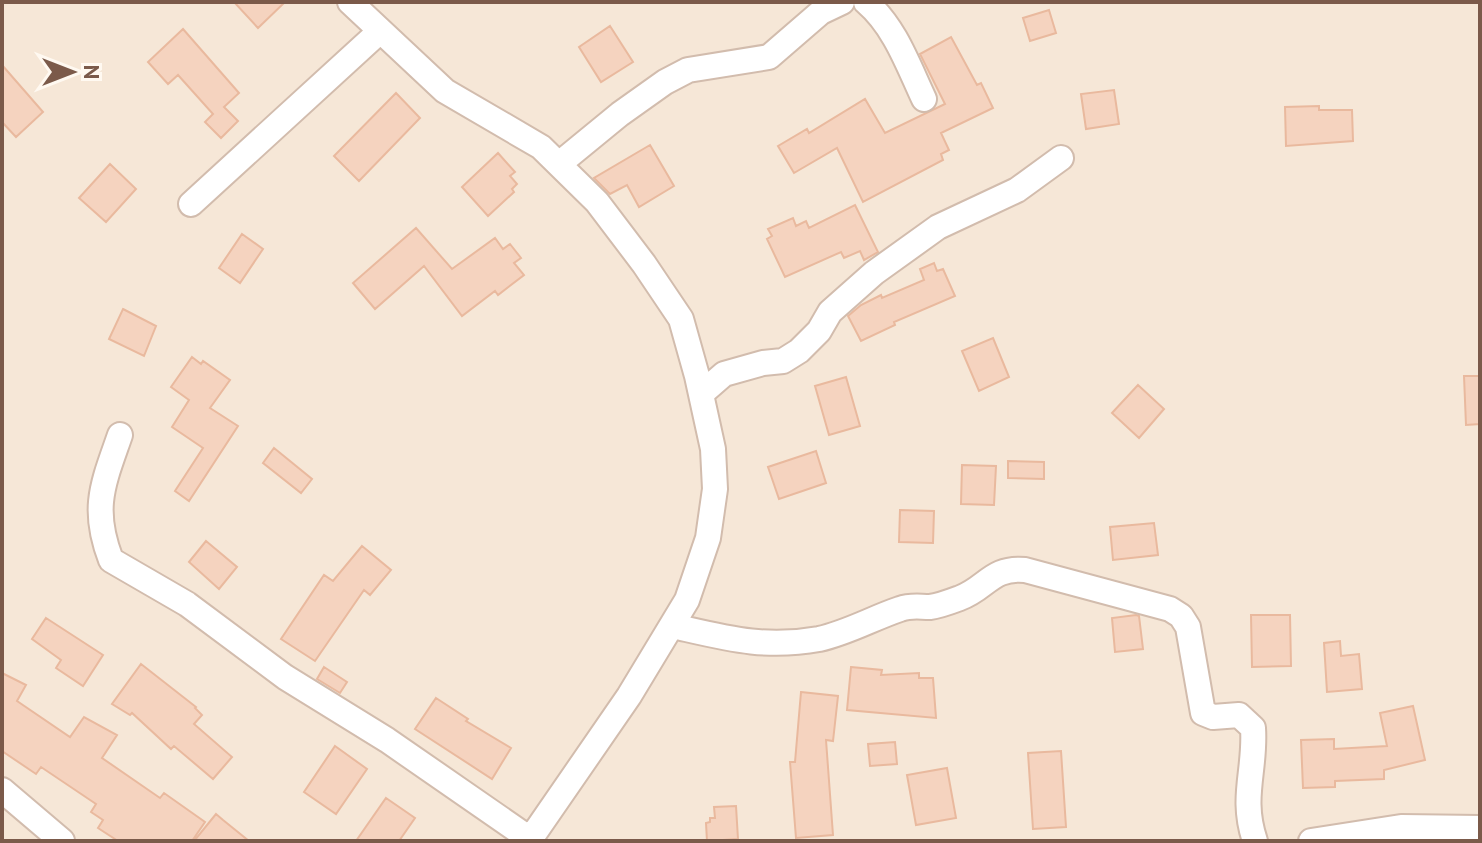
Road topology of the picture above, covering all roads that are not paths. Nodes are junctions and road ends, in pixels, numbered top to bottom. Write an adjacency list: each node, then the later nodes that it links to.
1 (350, 2): 4 (street)
2 (842, 2): 7 (street)
3 (866, 2): 5 (street)
4 (379, 32): 7 (street); 8 (street)
5 (924, 99)
6 (1061, 158): 9 (street)
7 (559, 164): 9 (street)
8 (191, 204)
9 (701, 394): 11 (street)
10 (120, 435): 14 (street)
11 (673, 626): 14 (street); 16 (street)
12 (5, 802): 15 (street)
13 (1480, 828): 17 (street)
14 (530, 840)
15 (62, 841)
16 (1255, 841)
17 (1311, 841)

